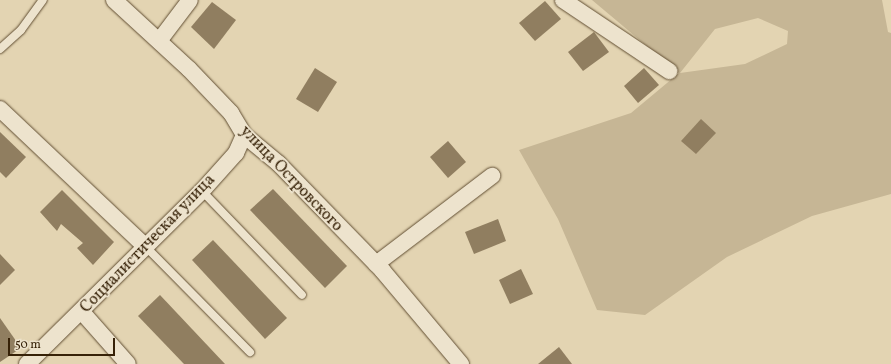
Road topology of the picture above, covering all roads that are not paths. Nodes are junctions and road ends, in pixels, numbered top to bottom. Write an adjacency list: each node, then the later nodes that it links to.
1 (42, 0): 6 (lane)
2 (114, 0): 5 (street, улица Островского)
3 (190, 0): 5 (street)
4 (563, 0): 7 (street)
5 (159, 41): 9 (street, улица Островского)
6 (0, 50)
7 (669, 71)
8 (0, 109): 12 (street)
9 (244, 135): 11 (street, Социалистическая улица); 13 (street, улица Островского)
10 (492, 176): 13 (street)
11 (202, 191): 12 (street, Социалистическая улица); 14 (lane)
12 (146, 247): 15 (street, Социалистическая улица); 16 (lane)
13 (376, 264): 19 (street, улица Островского)
14 (302, 295)
15 (82, 312): 17 (street, Социалистическая улица); 18 (street)
16 (250, 352)
17 (27, 364)
18 (128, 364)
19 (461, 364)

